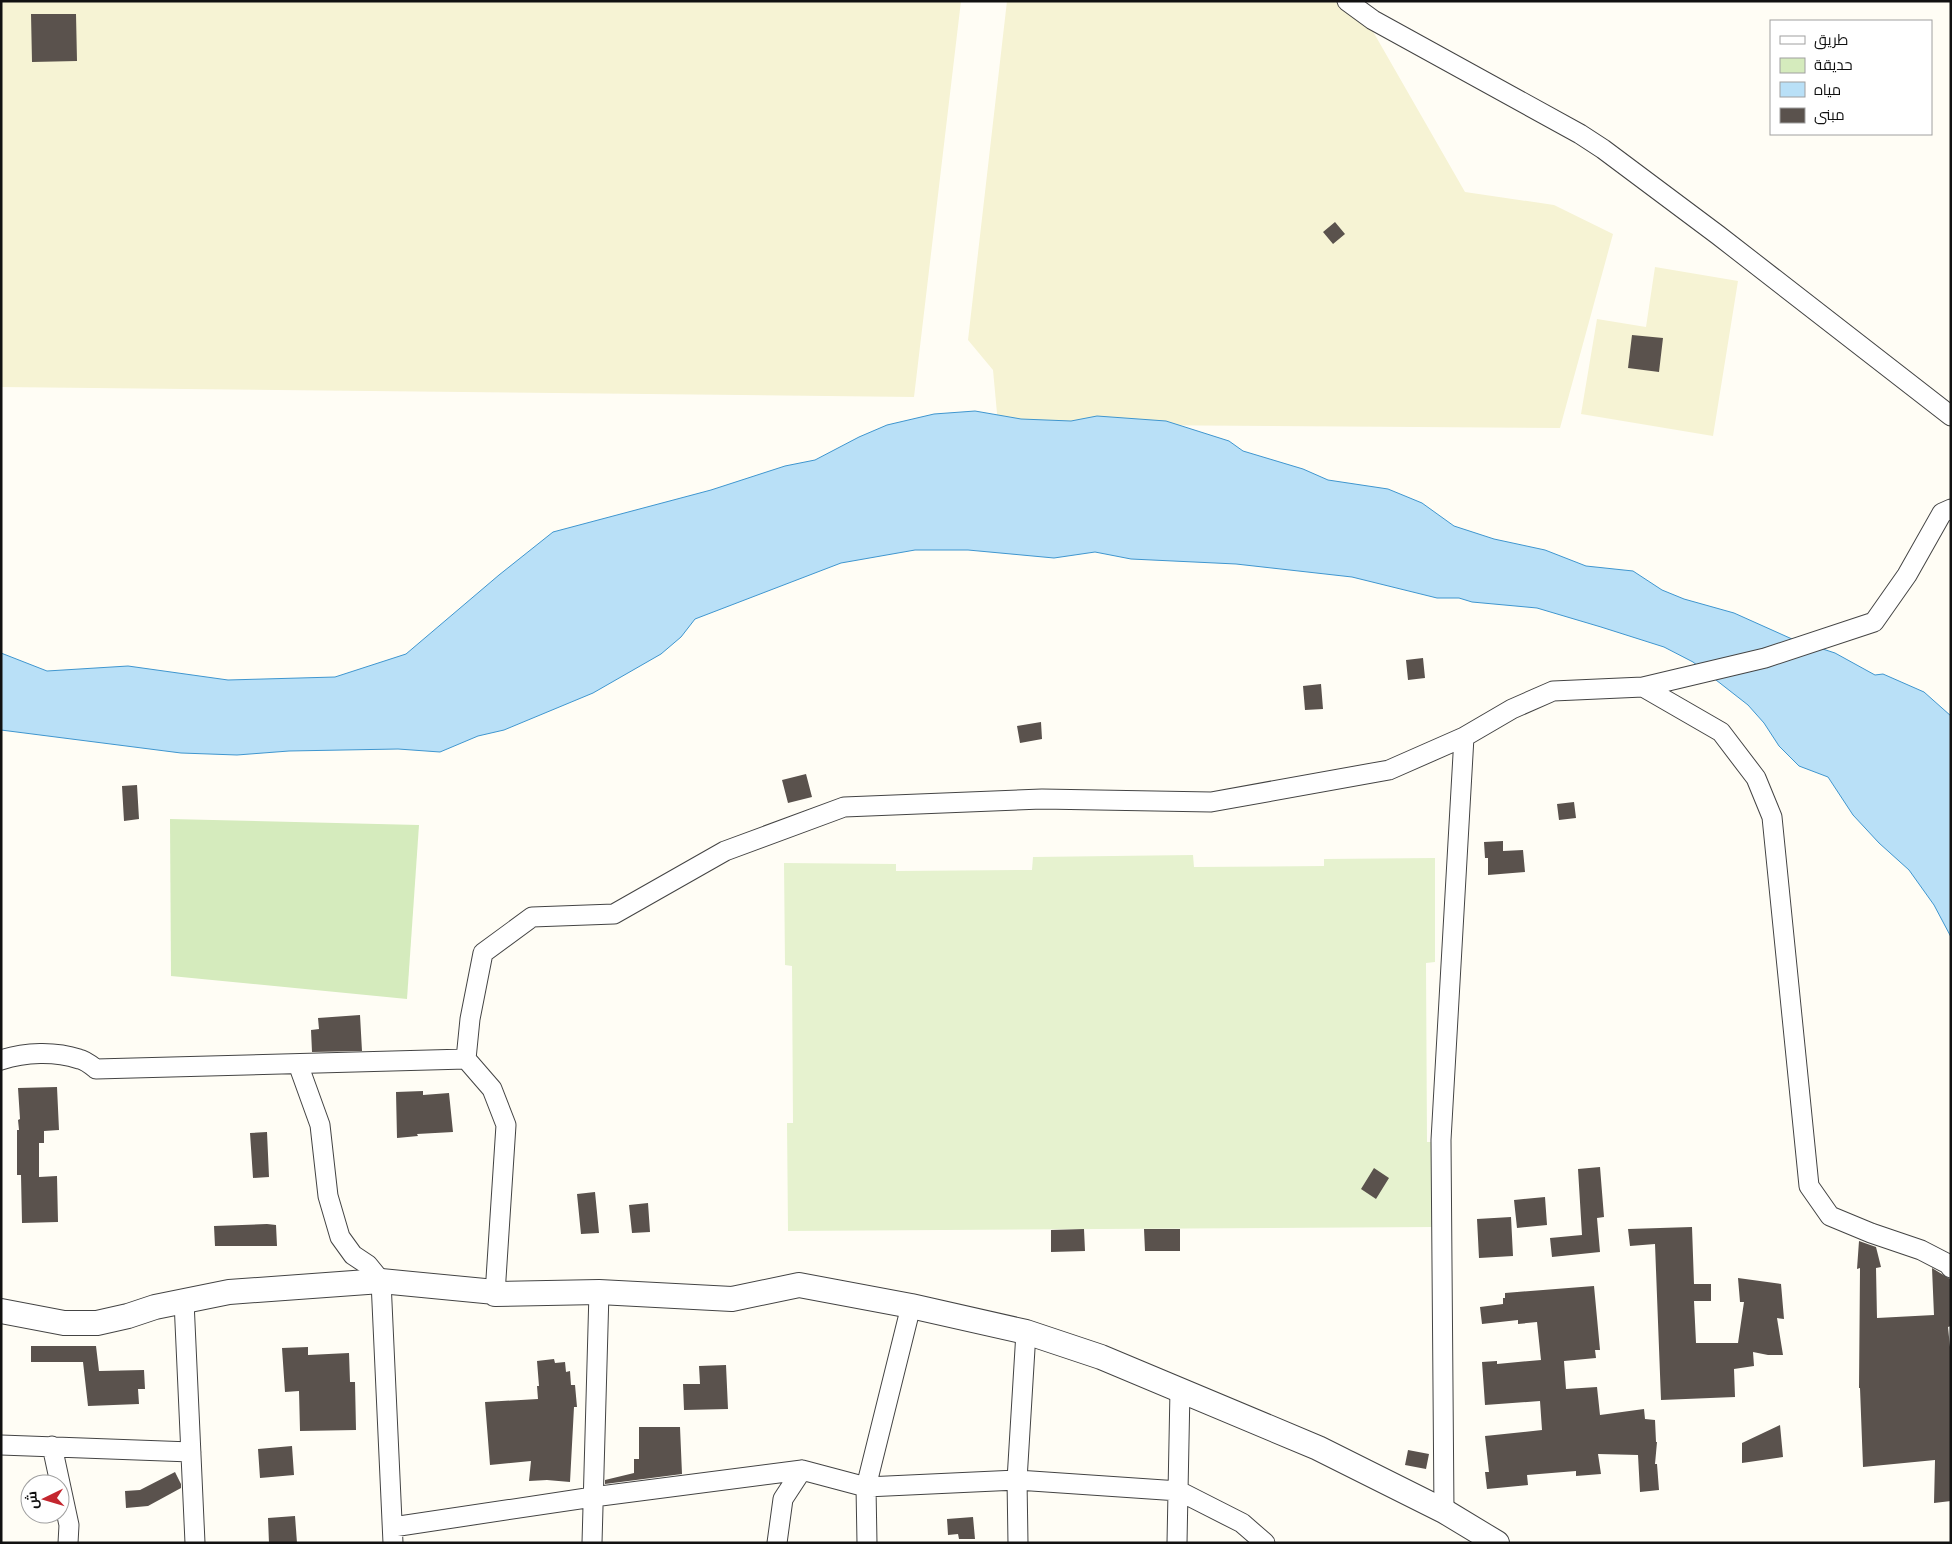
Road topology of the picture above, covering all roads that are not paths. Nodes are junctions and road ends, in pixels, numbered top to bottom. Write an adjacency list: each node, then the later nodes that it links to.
1 (1347, 1): 2 (street)
2 (1951, 416)
3 (1951, 509): 4 (street)
4 (1642, 686): 5 (street); 9 (street)
5 (1464, 738): 6 (street); 26 (street)
6 (466, 1059): 8 (street); 12 (street)
7 (1, 1060): 8 (street)
8 (298, 1064): 10 (street)
9 (1951, 1268)
10 (381, 1282): 12 (street); 13 (street); 27 (street)
11 (599, 1292): 12 (street); 14 (street); 25 (street)
12 (495, 1294)
13 (184, 1302): 15 (street); 20 (street)
14 (910, 1306): 16 (street); 23 (street)
15 (1, 1312)
16 (1026, 1332): 17 (street); 22 (street)
17 (1180, 1390): 24 (street); 26 (street)
18 (1, 1445): 19 (street)
19 (52, 1446): 20 (street); 28 (street)
20 (190, 1452): 29 (street)
21 (802, 1470): 23 (street); 25 (street); 31 (street)
22 (1017, 1480): 23 (street); 24 (street); 33 (street)
23 (866, 1487): 32 (street)
24 (1178, 1491): 34 (street); 35 (street)
25 (593, 1497): 27 (street); 30 (street)
26 (1444, 1511): 36 (street)
27 (393, 1535)
28 (68, 1543)
29 (195, 1543)
30 (592, 1543)
31 (777, 1543)
32 (867, 1543)
33 (1018, 1543)
34 (1178, 1543)
35 (1264, 1543)
36 (1497, 1543)

